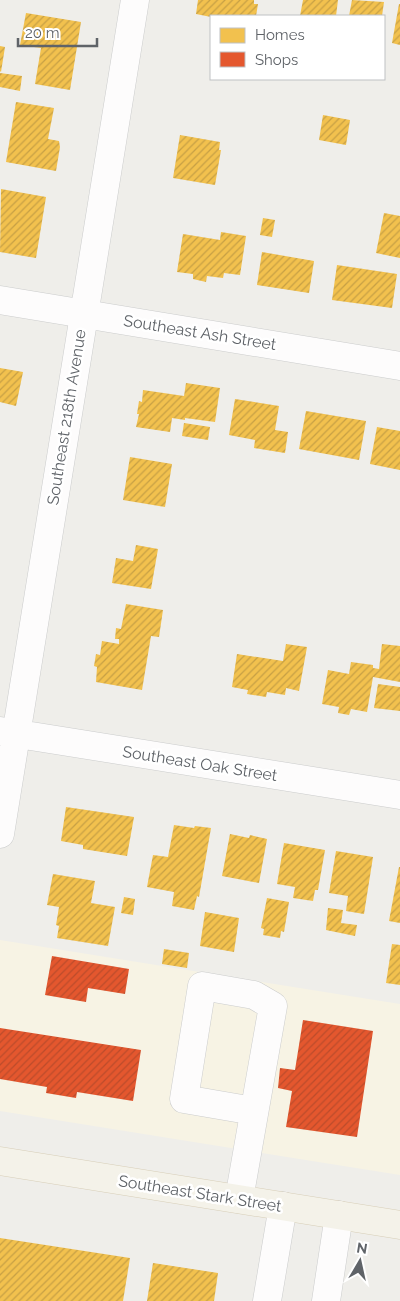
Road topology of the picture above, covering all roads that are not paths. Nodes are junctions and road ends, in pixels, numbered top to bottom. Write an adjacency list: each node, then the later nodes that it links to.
1 (135, 0): 3 (street, Southeast 218th Avenue)
2 (0, 300): 3 (street, Southeast Ash Street)
3 (83, 313): 4 (street, Southeast Ash Street); 5 (street, Southeast 218th Avenue)
4 (400, 366)
5 (8, 732): 6 (street, Southeast Oak Street); 7 (street, Southeast 218th Avenue)
6 (400, 795)
7 (0, 834)
8 (254, 1111): 8 (street); 10 (street)
9 (0, 1161): 10 (main road, Southeast Stark Street)
10 (239, 1199): 11 (main road, Southeast Stark Street)
11 (283, 1206): 12 (main road, Southeast Stark Street); 14 (street)
12 (340, 1215): 13 (main road, Southeast Stark Street); 15 (street)
13 (400, 1225)
14 (267, 1301)
15 (326, 1301)

